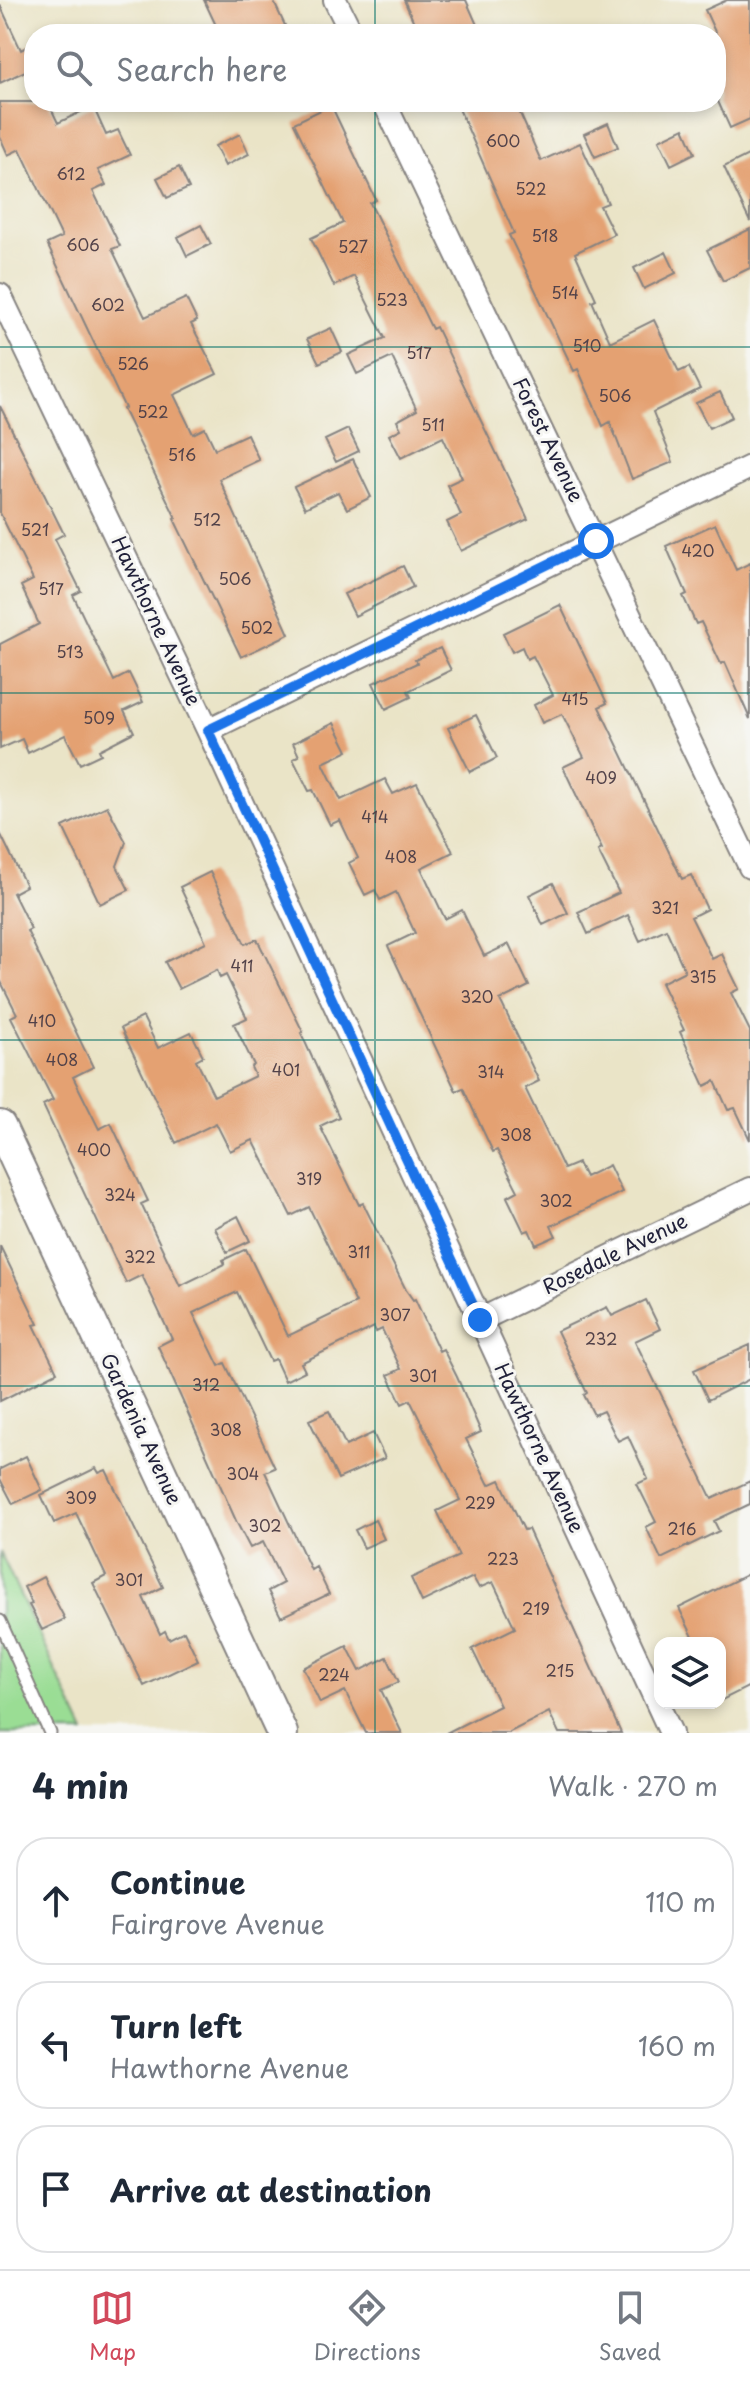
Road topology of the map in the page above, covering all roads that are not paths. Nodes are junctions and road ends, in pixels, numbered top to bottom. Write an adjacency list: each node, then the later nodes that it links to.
1 (335, 0): 2 (street)
2 (347, 24)
3 (389, 112): 6 (street, Forest Avenue)
4 (0, 295): 7 (street, Hawthorne Avenue)
5 (750, 467): 6 (street)
6 (596, 541): 7 (street); 8 (street, Forest Avenue)
7 (208, 730): 11 (street, Hawthorne Avenue)
8 (750, 867)
9 (0, 1126): 14 (street, Gardenia Avenue)
10 (750, 1189): 11 (street, Rosedale Avenue)
11 (480, 1320): 15 (street, Hawthorne Avenue)
12 (0, 1621): 13 (lane)
13 (50, 1733)
14 (282, 1733)
15 (671, 1733)

